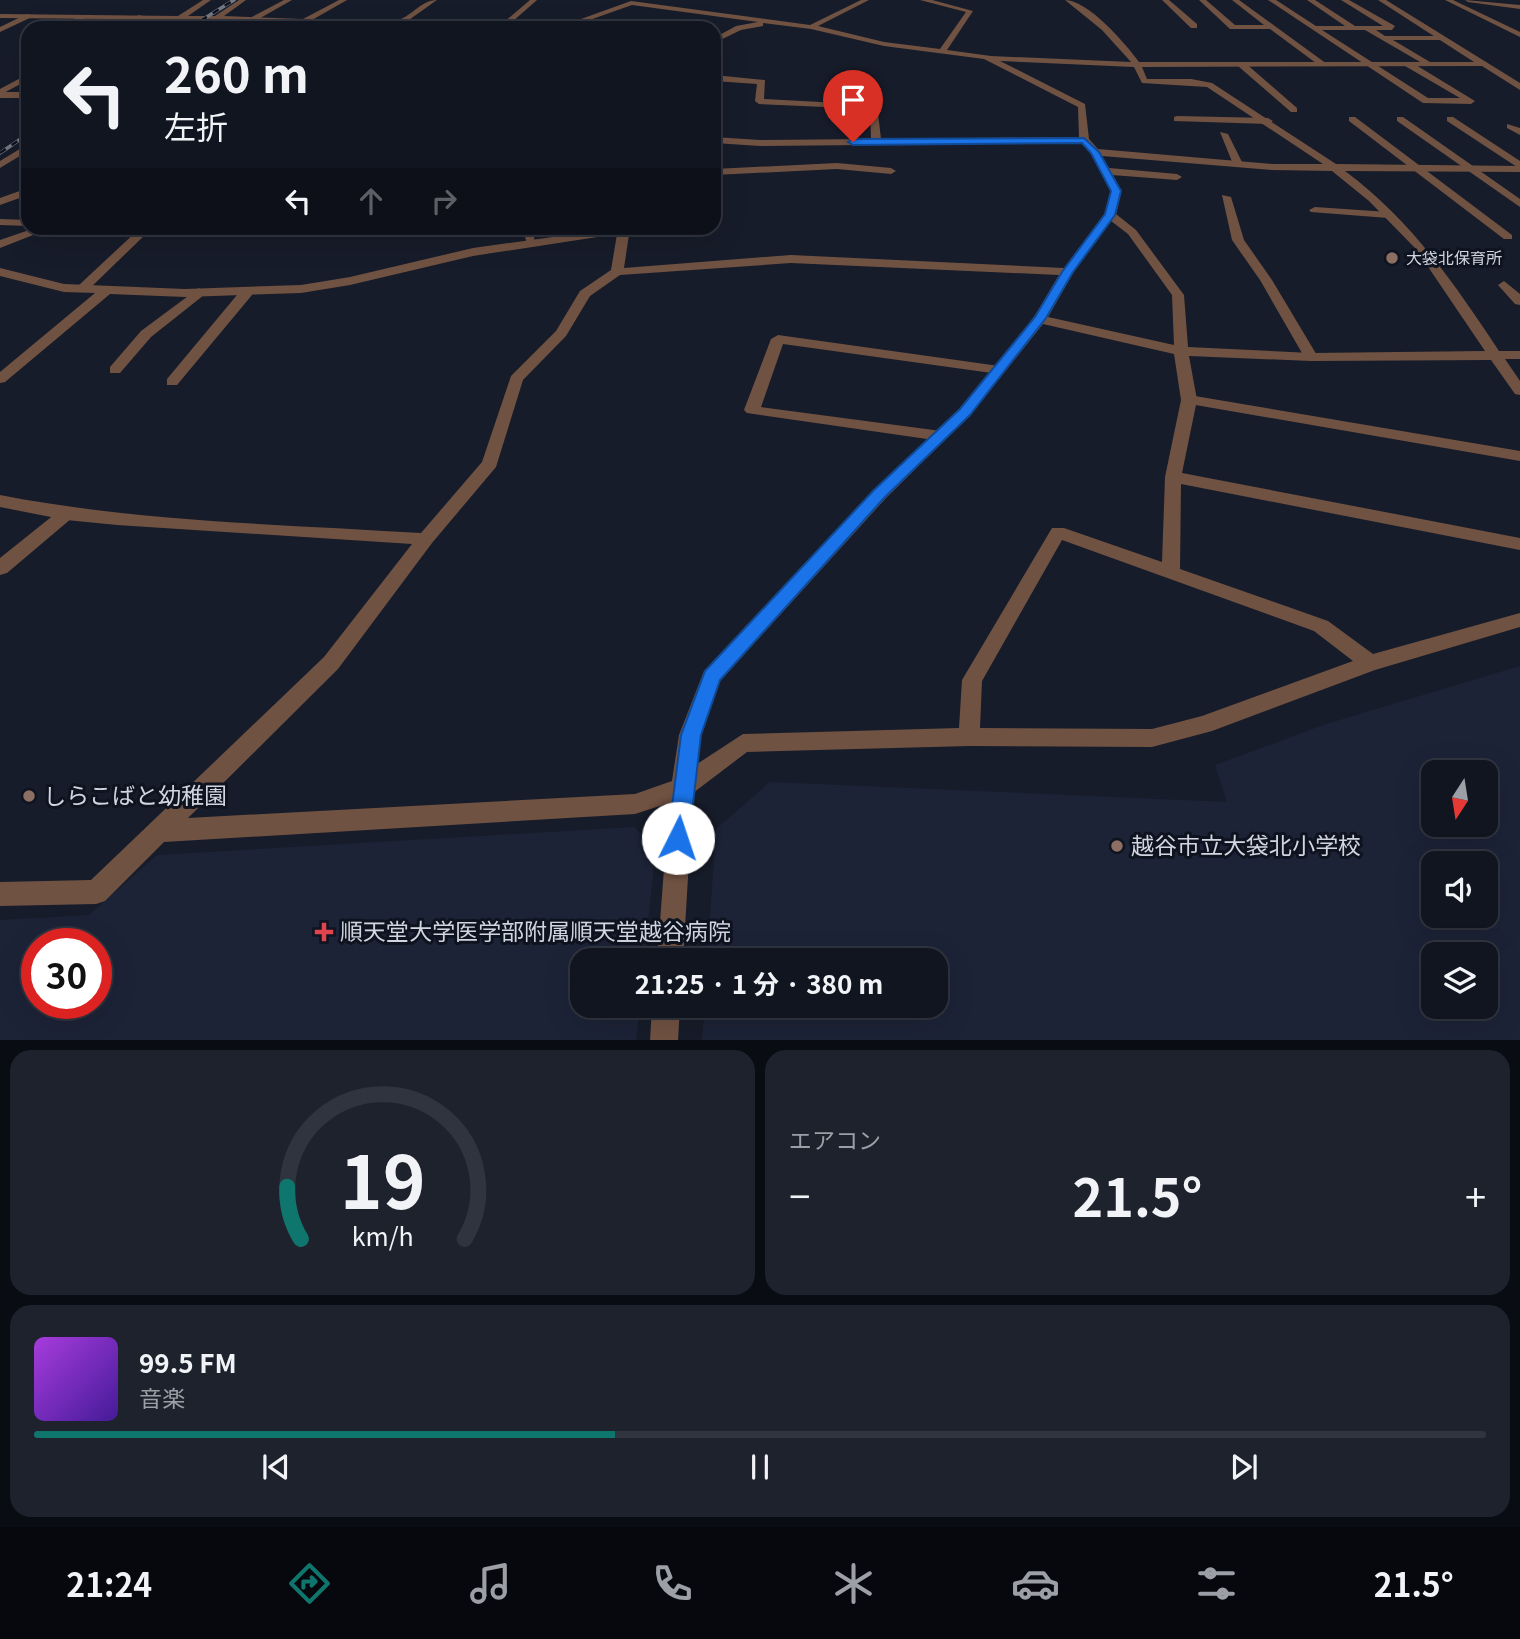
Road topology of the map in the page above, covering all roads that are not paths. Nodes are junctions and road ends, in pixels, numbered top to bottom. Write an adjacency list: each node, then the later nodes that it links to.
1 (208, 0): 26 (street)
2 (243, 0): 27 (street)
3 (289, 0): 28 (street)
4 (344, 0): 33 (street)
5 (434, 0): 34 (street)
6 (534, 0): 35 (street)
7 (866, 0): 39 (street)
8 (923, 0): 49 (street)
9 (1069, 0): 51 (street)
10 (1165, 0): 38 (street)
11 (1202, 0): 40 (street)
12 (1236, 0): 40 (street)
13 (1271, 0): 41 (street)
14 (1310, 0): 42 (street)
15 (1344, 0): 43 (street)
16 (1381, 0): 47 (street)
17 (1448, 0): 45 (street)
18 (1468, 0): 20 (street)
19 (699, 2): 21 (street)
20 (1520, 7)
21 (689, 10): 36 (street); 37 (street)
22 (0, 16): 23 (street)
23 (30, 16): 24 (street); 44 (street)
24 (83, 17): 25 (street); 29 (street)
25 (142, 17): 26 (street); 30 (street)
26 (181, 17): 27 (street); 31 (street)
27 (217, 18): 28 (street); 32 (street)
28 (251, 19): 33 (street)
29 (75, 21)
30 (134, 21)
31 (175, 21)
32 (212, 21)
33 (305, 21)
34 (403, 21)
35 (509, 21)
36 (579, 21)
37 (766, 21): 39 (street); 46 (street)
38 (1194, 26)
39 (811, 27): 49 (street)
40 (1272, 27): 53 (street)
41 (1313, 28): 42 (street); 54 (street)
42 (1353, 28): 43 (street)
43 (1367, 28): 48 (street)
44 (0, 30)
45 (1520, 36)
46 (721, 37)
47 (1441, 37): 48 (street); 57 (street)
48 (1383, 38): 56 (street)
49 (942, 52): 50 (street)
50 (986, 57): 51 (street); 73 (street)
51 (1137, 64): 52 (street); 68 (street)
52 (1241, 64): 53 (street); 63 (street)
53 (1323, 64): 54 (street)
54 (1367, 64): 55 (street); 55 (street)
55 (1408, 64): 56 (street)
56 (1427, 64): 57 (street)
57 (1487, 64): 60 (street)
58 (721, 79): 74 (street)
59 (21, 81): 61 (street)
60 (1520, 87)
61 (0, 93): 62 (street)
62 (21, 94)
63 (1294, 110)
64 (1177, 119): 68 (street)
65 (1352, 119): 81 (street)
66 (1401, 119): 82 (street)
67 (1450, 119): 80 (street)
68 (1268, 121): 79 (street)
69 (1510, 126): 70 (street)
70 (1520, 132)
71 (1223, 134): 77 (street)
72 (721, 139): 74 (street)
73 (1084, 140): 74 (street); 76 (street)
74 (876, 142)
75 (21, 152): 78 (street)
76 (1095, 152): 77 (street); 84 (street)
77 (1238, 164): 79 (street)
78 (0, 165)
79 (1335, 167): 81 (street); 93 (street)
80 (1520, 167): 82 (street)
81 (1417, 168): 82 (street); 101 (street)
82 (1471, 169): 90 (street)
83 (891, 171): 85 (street)
84 (1105, 171): 86 (street); 92 (street)
85 (721, 172)
86 (1177, 177)
87 (21, 194): 89 (street)
88 (1226, 197): 117 (street)
89 (0, 202)
90 (1520, 204)
91 (1315, 210): 93 (street)
92 (1110, 215): 106 (street); 114 (street)
93 (1388, 215): 115 (street)
94 (0, 222): 95 (street)
95 (21, 223)
96 (25, 235): 103 (street)
97 (139, 235): 108 (street)
98 (529, 235): 102 (street)
99 (584, 235): 102 (street)
100 (623, 235): 105 (street)
101 (1508, 237)
102 (531, 243): 111 (street)
103 (0, 244)
104 (0, 272): 108 (street)
105 (617, 272): 106 (street); 129 (street)
106 (1067, 272): 113 (street)
107 (1504, 285): 112 (street)
108 (82, 289): 109 (street)
109 (107, 290): 110 (street); 120 (street)
110 (199, 292): 111 (street); 118 (street)
111 (247, 292): 121 (street)
112 (1520, 301)
113 (1040, 318): 114 (street); 119 (street)
114 (1181, 351): 117 (street); 123 (street)
115 (1493, 355): 116 (street); 117 (street); 122 (street)
116 (1520, 355)
117 (1311, 357)
118 (115, 370)
119 (999, 370): 124 (street); 124 (street)
120 (0, 379)
121 (172, 382)
122 (1520, 391)
123 (1189, 400): 125 (street); 126 (street)
124 (941, 436): 136 (street)
125 (1520, 456)
126 (1173, 477): 130 (street); 132 (street)
127 (2, 503): 128 (street)
128 (66, 514): 129 (street); 131 (street)
129 (426, 539): 137 (street)
130 (1520, 544)
131 (0, 568)
132 (1171, 570): 134 (street); 135 (street)
133 (1520, 620): 134 (street)
134 (1370, 663): 135 (street)
135 (969, 737): 136 (street)
136 (682, 788): 137 (street); 139 (street)
137 (158, 831): 138 (street)
138 (0, 894)
139 (671, 948)
140 (665, 1018): 141 (street)
141 (664, 1040)

